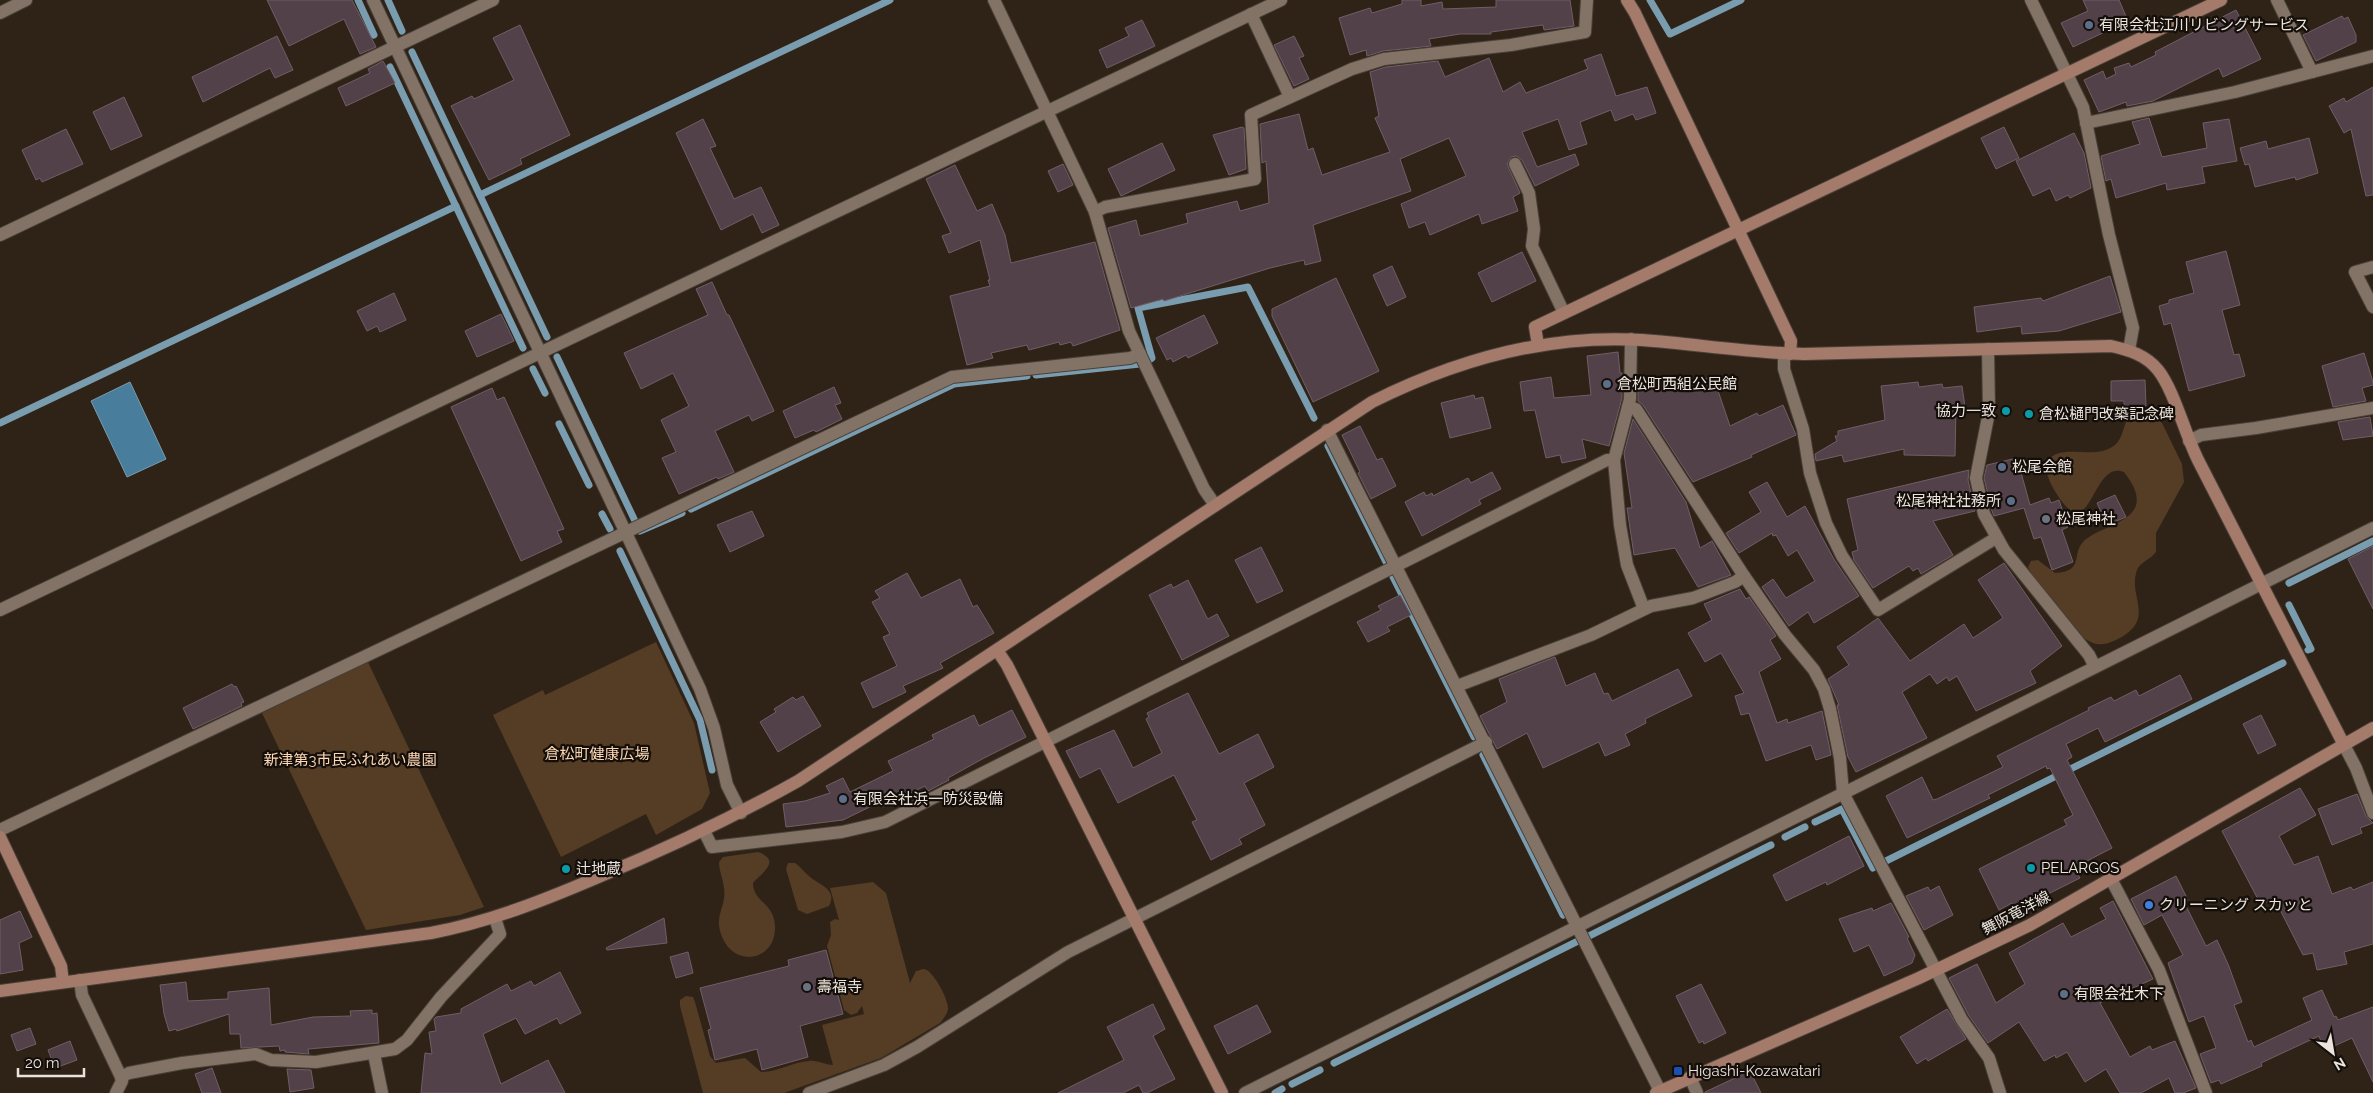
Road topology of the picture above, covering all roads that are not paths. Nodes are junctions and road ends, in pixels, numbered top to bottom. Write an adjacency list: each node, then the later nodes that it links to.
1 (26, 0): 11 (street)
2 (373, 0): 13 (street)
3 (493, 0): 13 (street)
4 (994, 0): 18 (street)
5 (1281, 0): 12 (street)
6 (1587, 0): 17 (street)
7 (1627, 0): 22 (street)
8 (2031, 0): 16 (street)
9 (2221, 0): 16 (street)
10 (2277, 0): 15 (street)
11 (0, 12)
12 (1251, 14): 17 (street); 18 (street)
13 (395, 47): 23 (street); 31 (street)
14 (2373, 56): 15 (street)
15 (2312, 72): 19 (street)
16 (2066, 74): 19 (street); 22 (street)
17 (1290, 97): 21 (street)
18 (1047, 112): 21 (street); 31 (street)
19 (2086, 123): 30 (street)
20 (1515, 164): 26 (street)
21 (1095, 212): 32 (street)
22 (1738, 230): 26 (street); 33 (street)
23 (0, 235)
24 (2373, 267): 25 (street)
25 (2373, 307)
26 (1564, 314): 28 (street)
27 (1631, 340): 28 (street); 33 (street); 34 (street)
28 (1538, 345): 36 (street)
29 (1988, 349): 30 (street); 33 (street); 42 (street)
30 (2129, 350): 37 (street)
31 (540, 353): 41 (street); 47 (street)
32 (1140, 354): 39 (street); 41 (street)
33 (1787, 354): 42 (street)
34 (1628, 407): 38 (street); 44 (street)
35 (2373, 408): 37 (street)
36 (1327, 430): 39 (street); 43 (street)
37 (2189, 441): 45 (street)
38 (1614, 460): 43 (street); 46 (street)
39 (1215, 505): 48 (street)
40 (2373, 528): 45 (street)
41 (626, 533): 56 (street); 58 (street)
42 (1996, 538): 49 (street)
43 (1397, 566): 50 (street); 52 (street)
44 (1744, 576): 46 (street); 55 (street)
45 (2262, 584): 49 (street); 54 (street)
46 (1644, 609): 50 (street)
47 (0, 610)
48 (997, 650): 52 (street); 56 (street)
49 (2095, 667): 55 (street)
50 (1457, 686): 53 (street)
51 (2373, 728): 54 (street, 舞阪竜洋線)
52 (1046, 742): 59 (street); 63 (street)
53 (1486, 742): 63 (street); 64 (street)
54 (2344, 745): 57 (street); 61 (street, 舞阪竜洋線)
55 (1843, 793): 64 (street); 65 (street)
56 (741, 813): 59 (street)
57 (2373, 814)
58 (0, 830)
59 (704, 831): 62 (street)
60 (0, 837): 67 (street)
61 (2111, 878): 65 (street, 舞阪竜洋線); 80 (street)
62 (495, 918): 66 (street); 69 (street)
63 (1135, 919): 75 (street); 76 (street)
64 (1578, 926): 72 (street); 77 (street)
65 (1935, 970): 71 (street, 舞阪竜洋線); 79 (street)
66 (80, 980): 67 (street); 70 (street)
67 (63, 982): 68 (street)
68 (0, 990)
69 (374, 1054): 70 (street); 74 (street)
70 (121, 1077): 73 (street)
71 (1690, 1077): 72 (street, 舞阪竜洋線); 78 (street)
72 (1659, 1092)
73 (116, 1093)
74 (382, 1093)
75 (809, 1093)
76 (1222, 1093)
77 (1245, 1093)
78 (1697, 1093)
79 (2000, 1093)
80 (2206, 1093)

